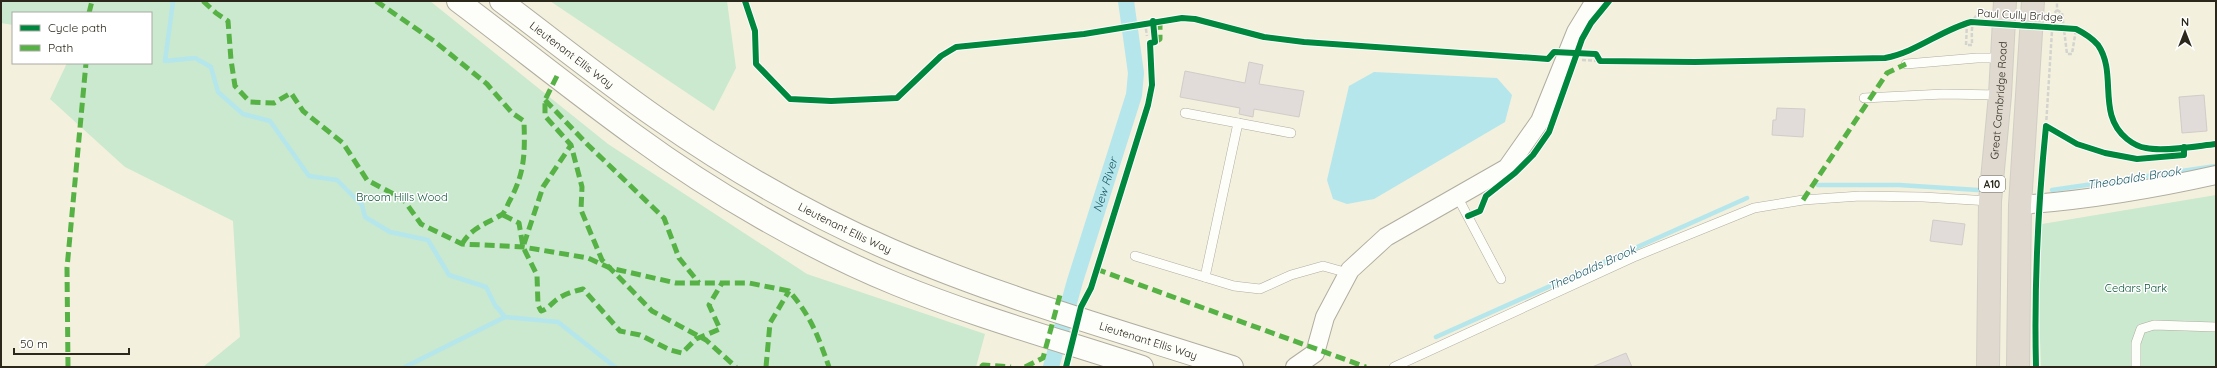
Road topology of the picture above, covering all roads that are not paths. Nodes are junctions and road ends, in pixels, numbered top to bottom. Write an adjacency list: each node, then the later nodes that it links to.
1 (458, 1): 23 (main road)
2 (502, 1): 24 (main road, Lieutenant Ellis Way)
3 (1595, 1): 14 (street)
4 (2005, 1): 6 (highway, Great Cambridge Road / A10)
5 (2033, 1): 16 (highway, A10)
6 (2002, 58): 7 (lane); 8 (highway, Great Cambridge Road / A10)
7 (1906, 64)
8 (2000, 95): 9 (lane); 15 (highway, Great Cambridge Road / A10)
9 (1864, 98)
10 (1185, 114): 11 (lane)
11 (1238, 123): 12 (lane); 19 (lane)
12 (1291, 133)
13 (2216, 175): 16 (street)
14 (1458, 198): 18 (street); 20 (lane)
15 (1990, 201): 26 (lane); 27 (highway, Great Cambridge Road / A10)
16 (2020, 205): 28 (highway, A10)
17 (1135, 256): 19 (lane)
18 (1348, 273): 19 (lane); 22 (street)
19 (1205, 277)
20 (1501, 278)
21 (2216, 327): 29 (lane)
22 (1319, 360): 25 (street)
23 (1142, 367)
24 (1232, 367)
25 (1295, 367)
26 (1394, 367)
27 (1988, 367)
28 (2018, 367)
29 (2136, 367)

